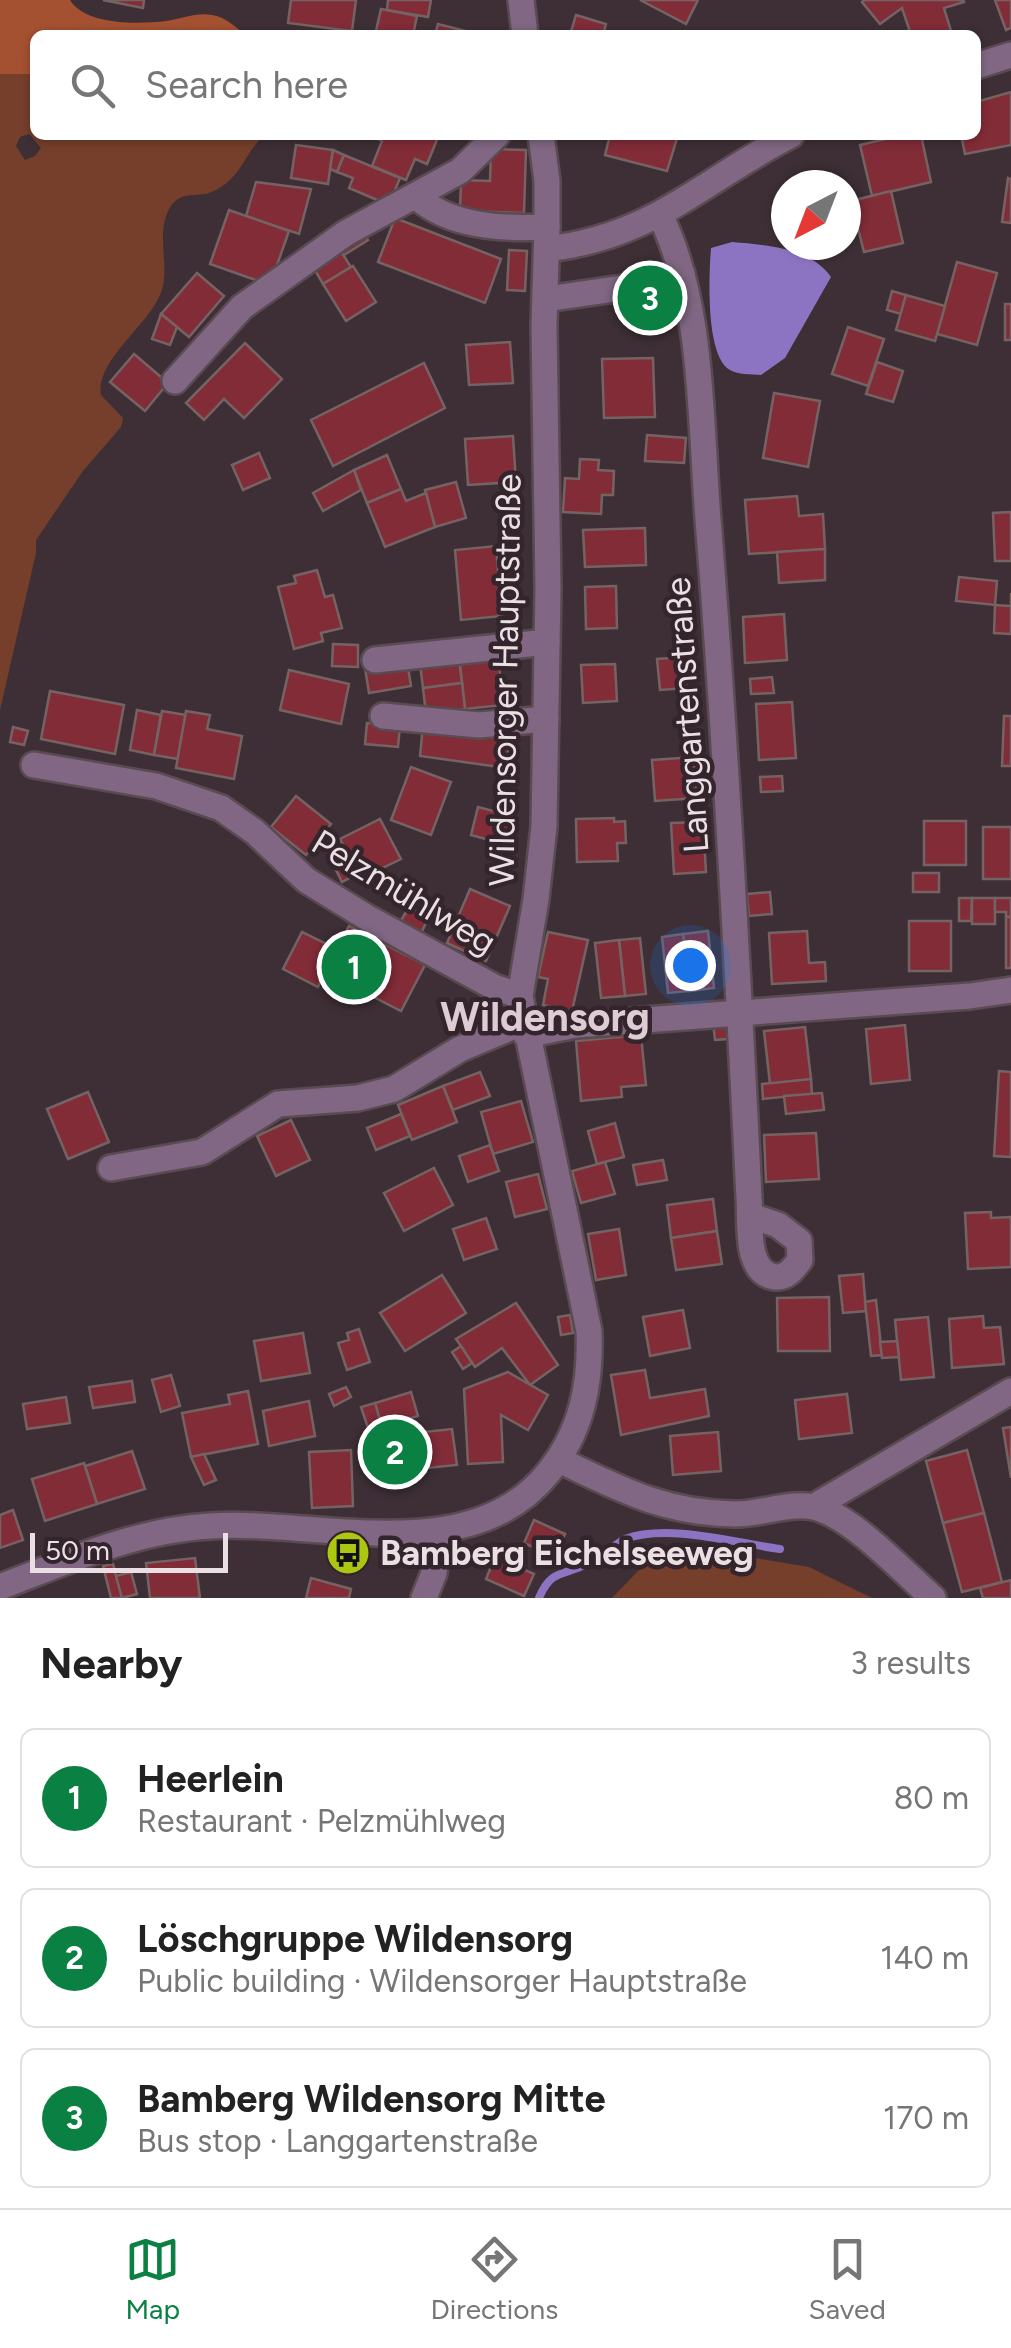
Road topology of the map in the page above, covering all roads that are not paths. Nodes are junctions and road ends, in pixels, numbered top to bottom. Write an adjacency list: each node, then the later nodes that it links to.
1 (520, 0): 2 (street)
2 (524, 30)
3 (1011, 55): 4 (street)
4 (981, 64)
5 (492, 140): 8 (street)
6 (542, 140): 10 (street, Wildensorger Hauptstraße)
7 (783, 140): 9 (street)
8 (417, 197): 10 (street); 13 (street)
9 (660, 215): 10 (street); 11 (street, Langgartenstraße)
10 (547, 238): 12 (street, Wildensorger Hauptstraße)
11 (682, 274): 12 (street); 21 (street, Langgartenstraße)
12 (546, 300): 14 (street, Wildensorger Hauptstraße)
13 (174, 381)
14 (547, 642): 15 (street); 17 (street, Wildensorger Hauptstraße)
15 (375, 660)
16 (384, 716): 17 (street)
17 (546, 719): 20 (street, Wildensorger Hauptstraße)
18 (34, 765): 20 (street, Pelzmühlweg)
19 (1011, 990): 21 (street)
20 (520, 996): 22 (street, Wildensorger Hauptstraße)
21 (740, 1013): 22 (street); 24 (street, Langgartenstraße)
22 (525, 1029): 23 (street); 26 (street, Wildensorger Hauptstraße)
23 (110, 1168)
24 (751, 1216)
25 (1011, 1392): 27 (street)
26 (559, 1460): 27 (street); 28 (street, Wildensorger Hauptstraße)
27 (815, 1506): 31 (street)
28 (440, 1530): 29 (street, Wildensorger Hauptstraße); 30 (street)
29 (0, 1586)
30 (424, 1598)
31 (933, 1598)

